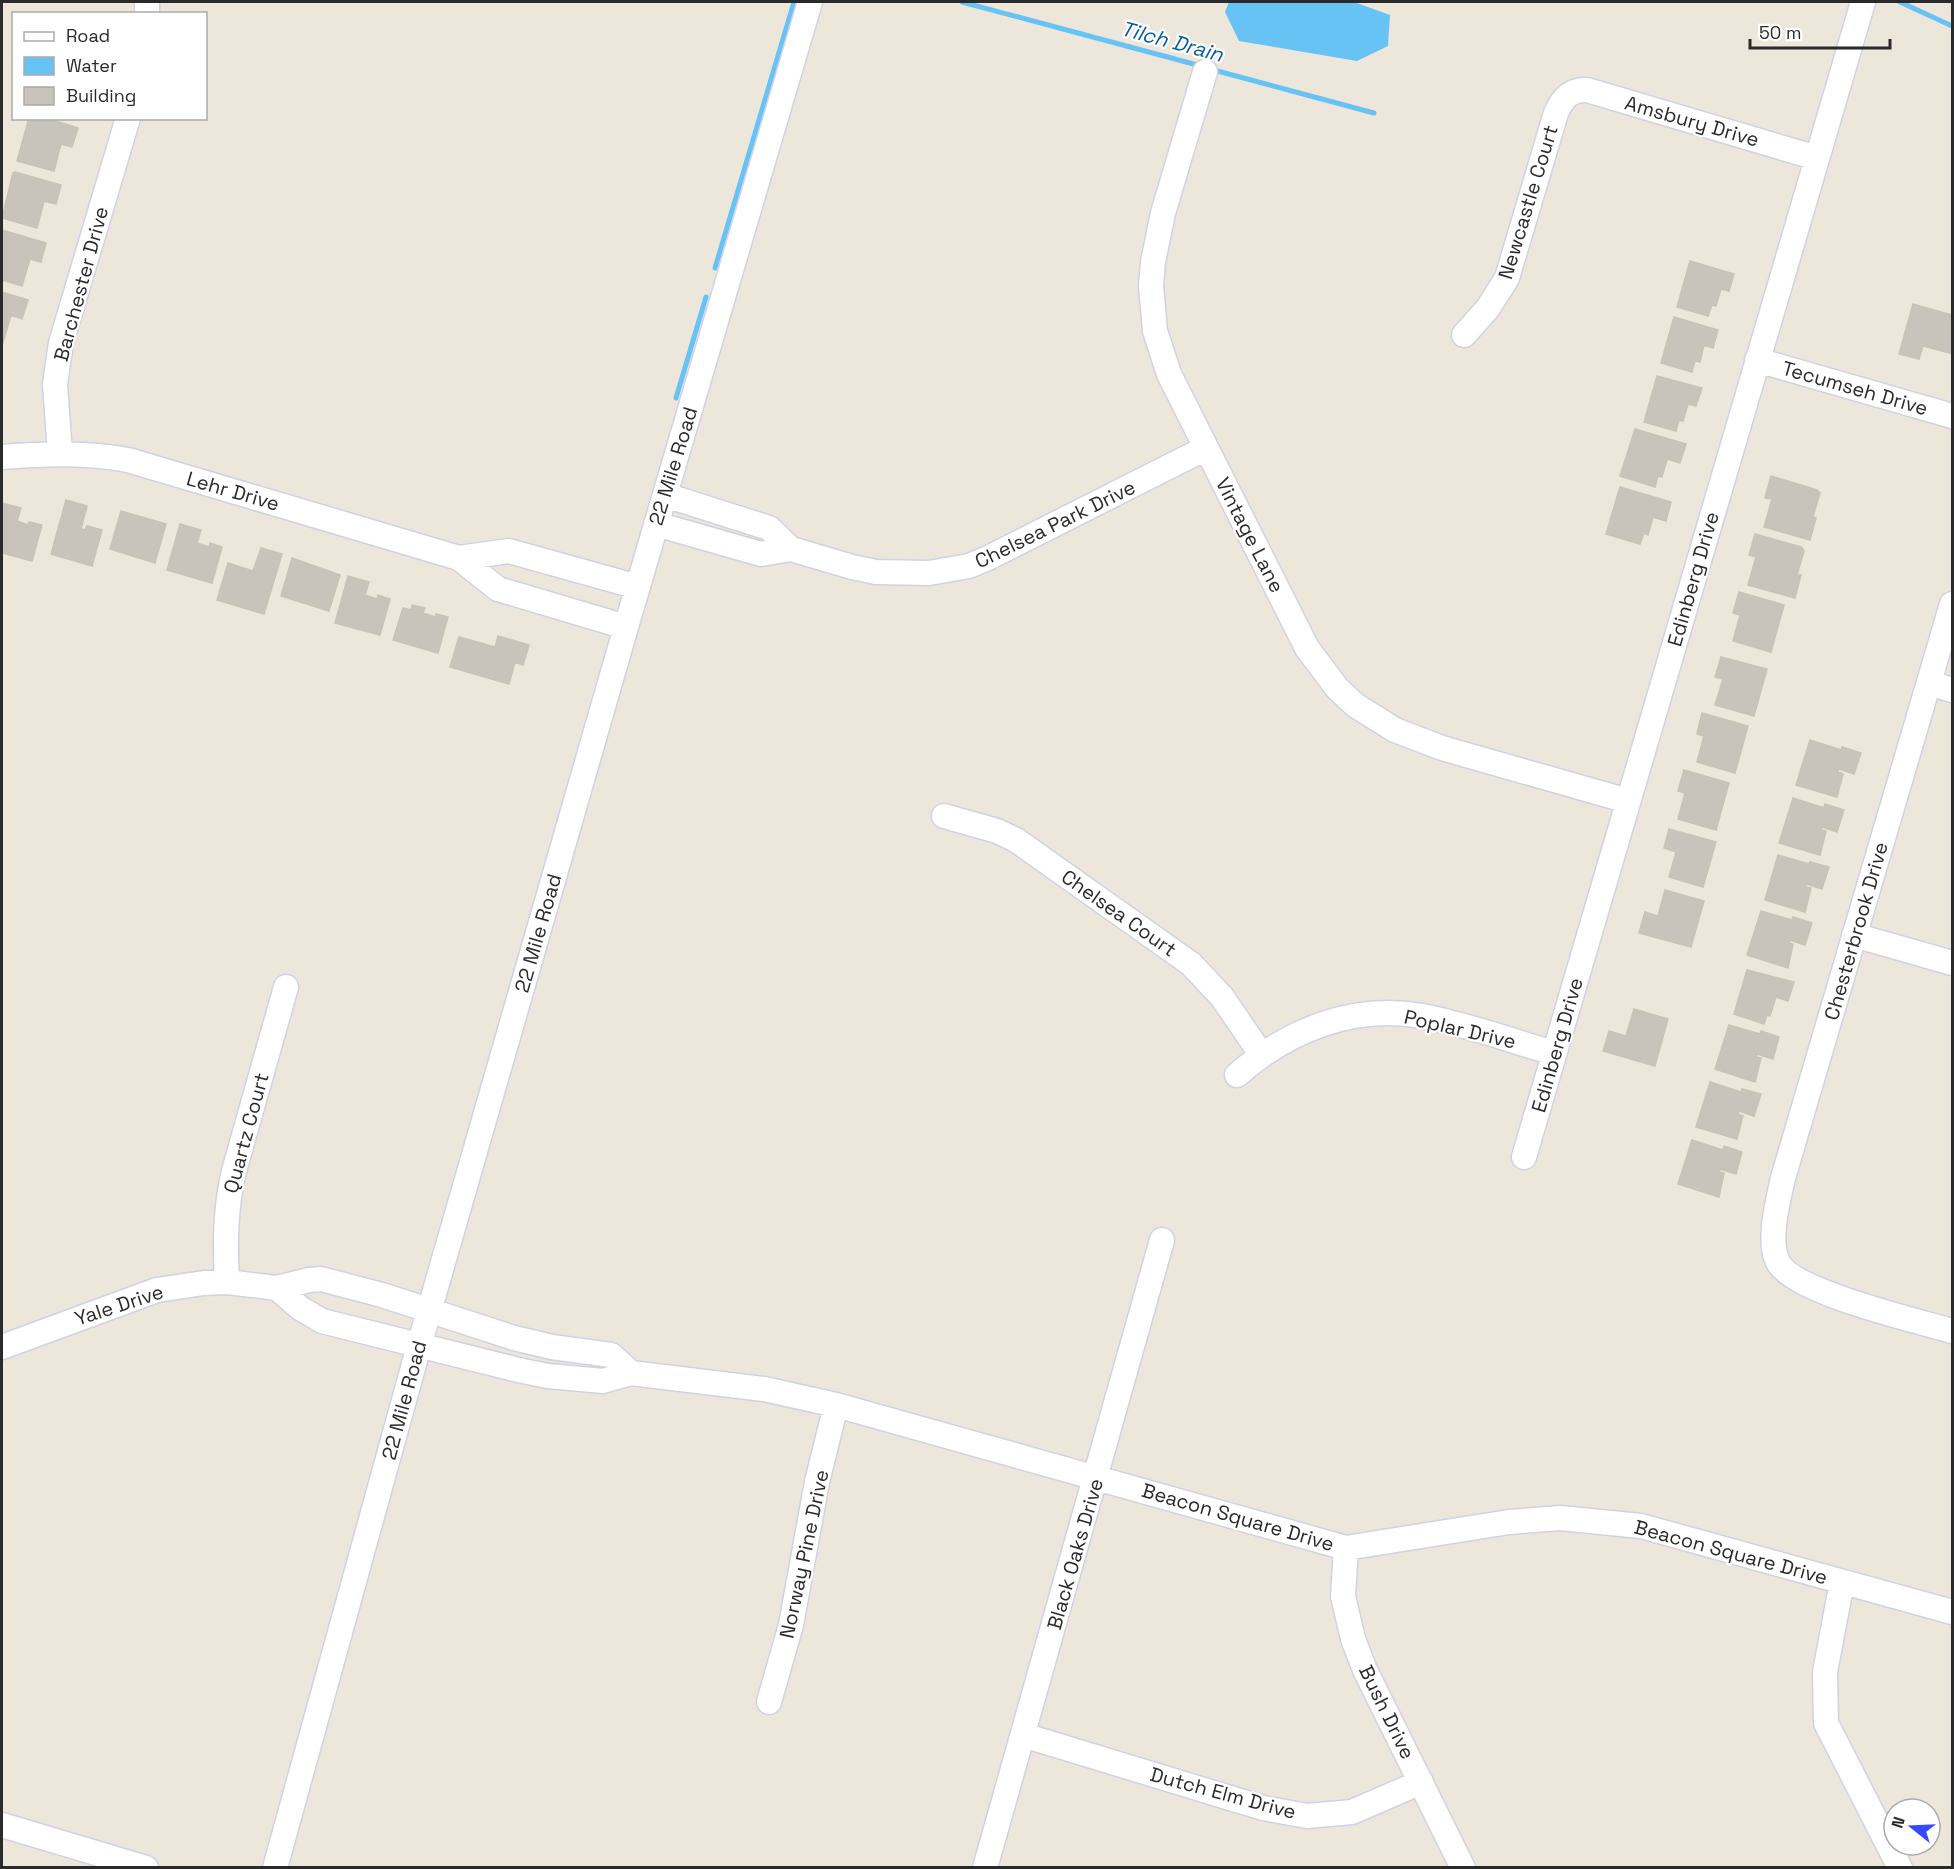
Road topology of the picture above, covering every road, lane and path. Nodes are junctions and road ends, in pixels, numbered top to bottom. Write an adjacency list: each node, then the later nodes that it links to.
1 (810, 2): 13 (street, 22 Mile Road)
2 (1863, 2): 6 (street, Edinberg Drive)
3 (1205, 72): 10 (street, Vintage Lane)
4 (1568, 94): 6 (street, Amsbury Drive); 7 (street, Newcastle Court)
5 (127, 120): 11 (street, Barchester Drive)
6 (1817, 158): 8 (street, Edinberg Drive)
7 (1464, 335)
8 (1757, 360): 9 (street, Tecumseh Drive); 22 (street, Edinberg Drive)
9 (1953, 416)
10 (1206, 448): 15 (street, Chelsea Park Drive); 22 (street, Vintage Lane)
11 (60, 453): 12 (street, Lehr Drive); 16 (street, Lehr Drive)
12 (2, 457)
13 (665, 495): 14 (street, 22 Mile Road); 15 (street, Chelsea Park Drive)
14 (656, 524): 15 (street, Chelsea Park Drive); 17 (street, 22 Mile Road)
15 (791, 549)
16 (459, 558): 17 (street, Lehr Drive); 19 (street, Lehr Drive)
17 (638, 587): 19 (street, 22 Mile Road)
18 (1953, 604): 20 (street, Chesterbrook Drive)
19 (626, 627): 34 (street, 22 Mile Road)
20 (1929, 683): 21 (street); 24 (street, Chesterbrook Drive)
21 (1953, 690)
22 (1628, 801): 27 (street, Edinberg Drive)
23 (944, 816): 28 (street, Chelsea Court)
24 (1854, 934): 25 (street); 35 (street, Chesterbrook Drive)
25 (1953, 963)
26 (286, 987): 32 (street, Quartz Court)
27 (1554, 1053): 28 (street, Poplar Drive); 30 (street, Edinberg Drive)
28 (1262, 1054): 29 (street, Poplar Drive)
29 (1236, 1075)
30 (1524, 1157)
31 (1162, 1240): 40 (street, Black Oaks Drive)
32 (227, 1282): 33 (street, Yale Drive); 37 (street, Yale Drive)
33 (277, 1288): 34 (street, Yale Drive); 36 (street)
34 (429, 1312): 36 (street, 22 Mile Road); 38 (street)
35 (1953, 1331)
36 (419, 1346): 38 (street, Beacon Square Drive); 49 (street, 22 Mile Road)
37 (2, 1347)
38 (631, 1373): 39 (street, Beacon Square Drive)
39 (836, 1405): 40 (street, Beacon Square Drive); 44 (street, Norway Pine Drive)
40 (1097, 1477): 41 (street, Beacon Square Drive); 45 (street, Black Oaks Drive)
41 (1346, 1548): 42 (street, Beacon Square Drive); 46 (street, Bush Drive)
42 (1842, 1582): 43 (street, Beacon Square Drive); 52 (street)
43 (1953, 1612)
44 (769, 1702)
45 (1023, 1735): 46 (street, Dutch Elm Drive); 50 (street, Black Oaks Drive)
46 (1421, 1782): 51 (street, Bush Drive)
47 (2, 1825): 48 (street)
48 (146, 1868)
49 (275, 1868)
50 (985, 1868)
51 (1463, 1868)
52 (1900, 1868)

